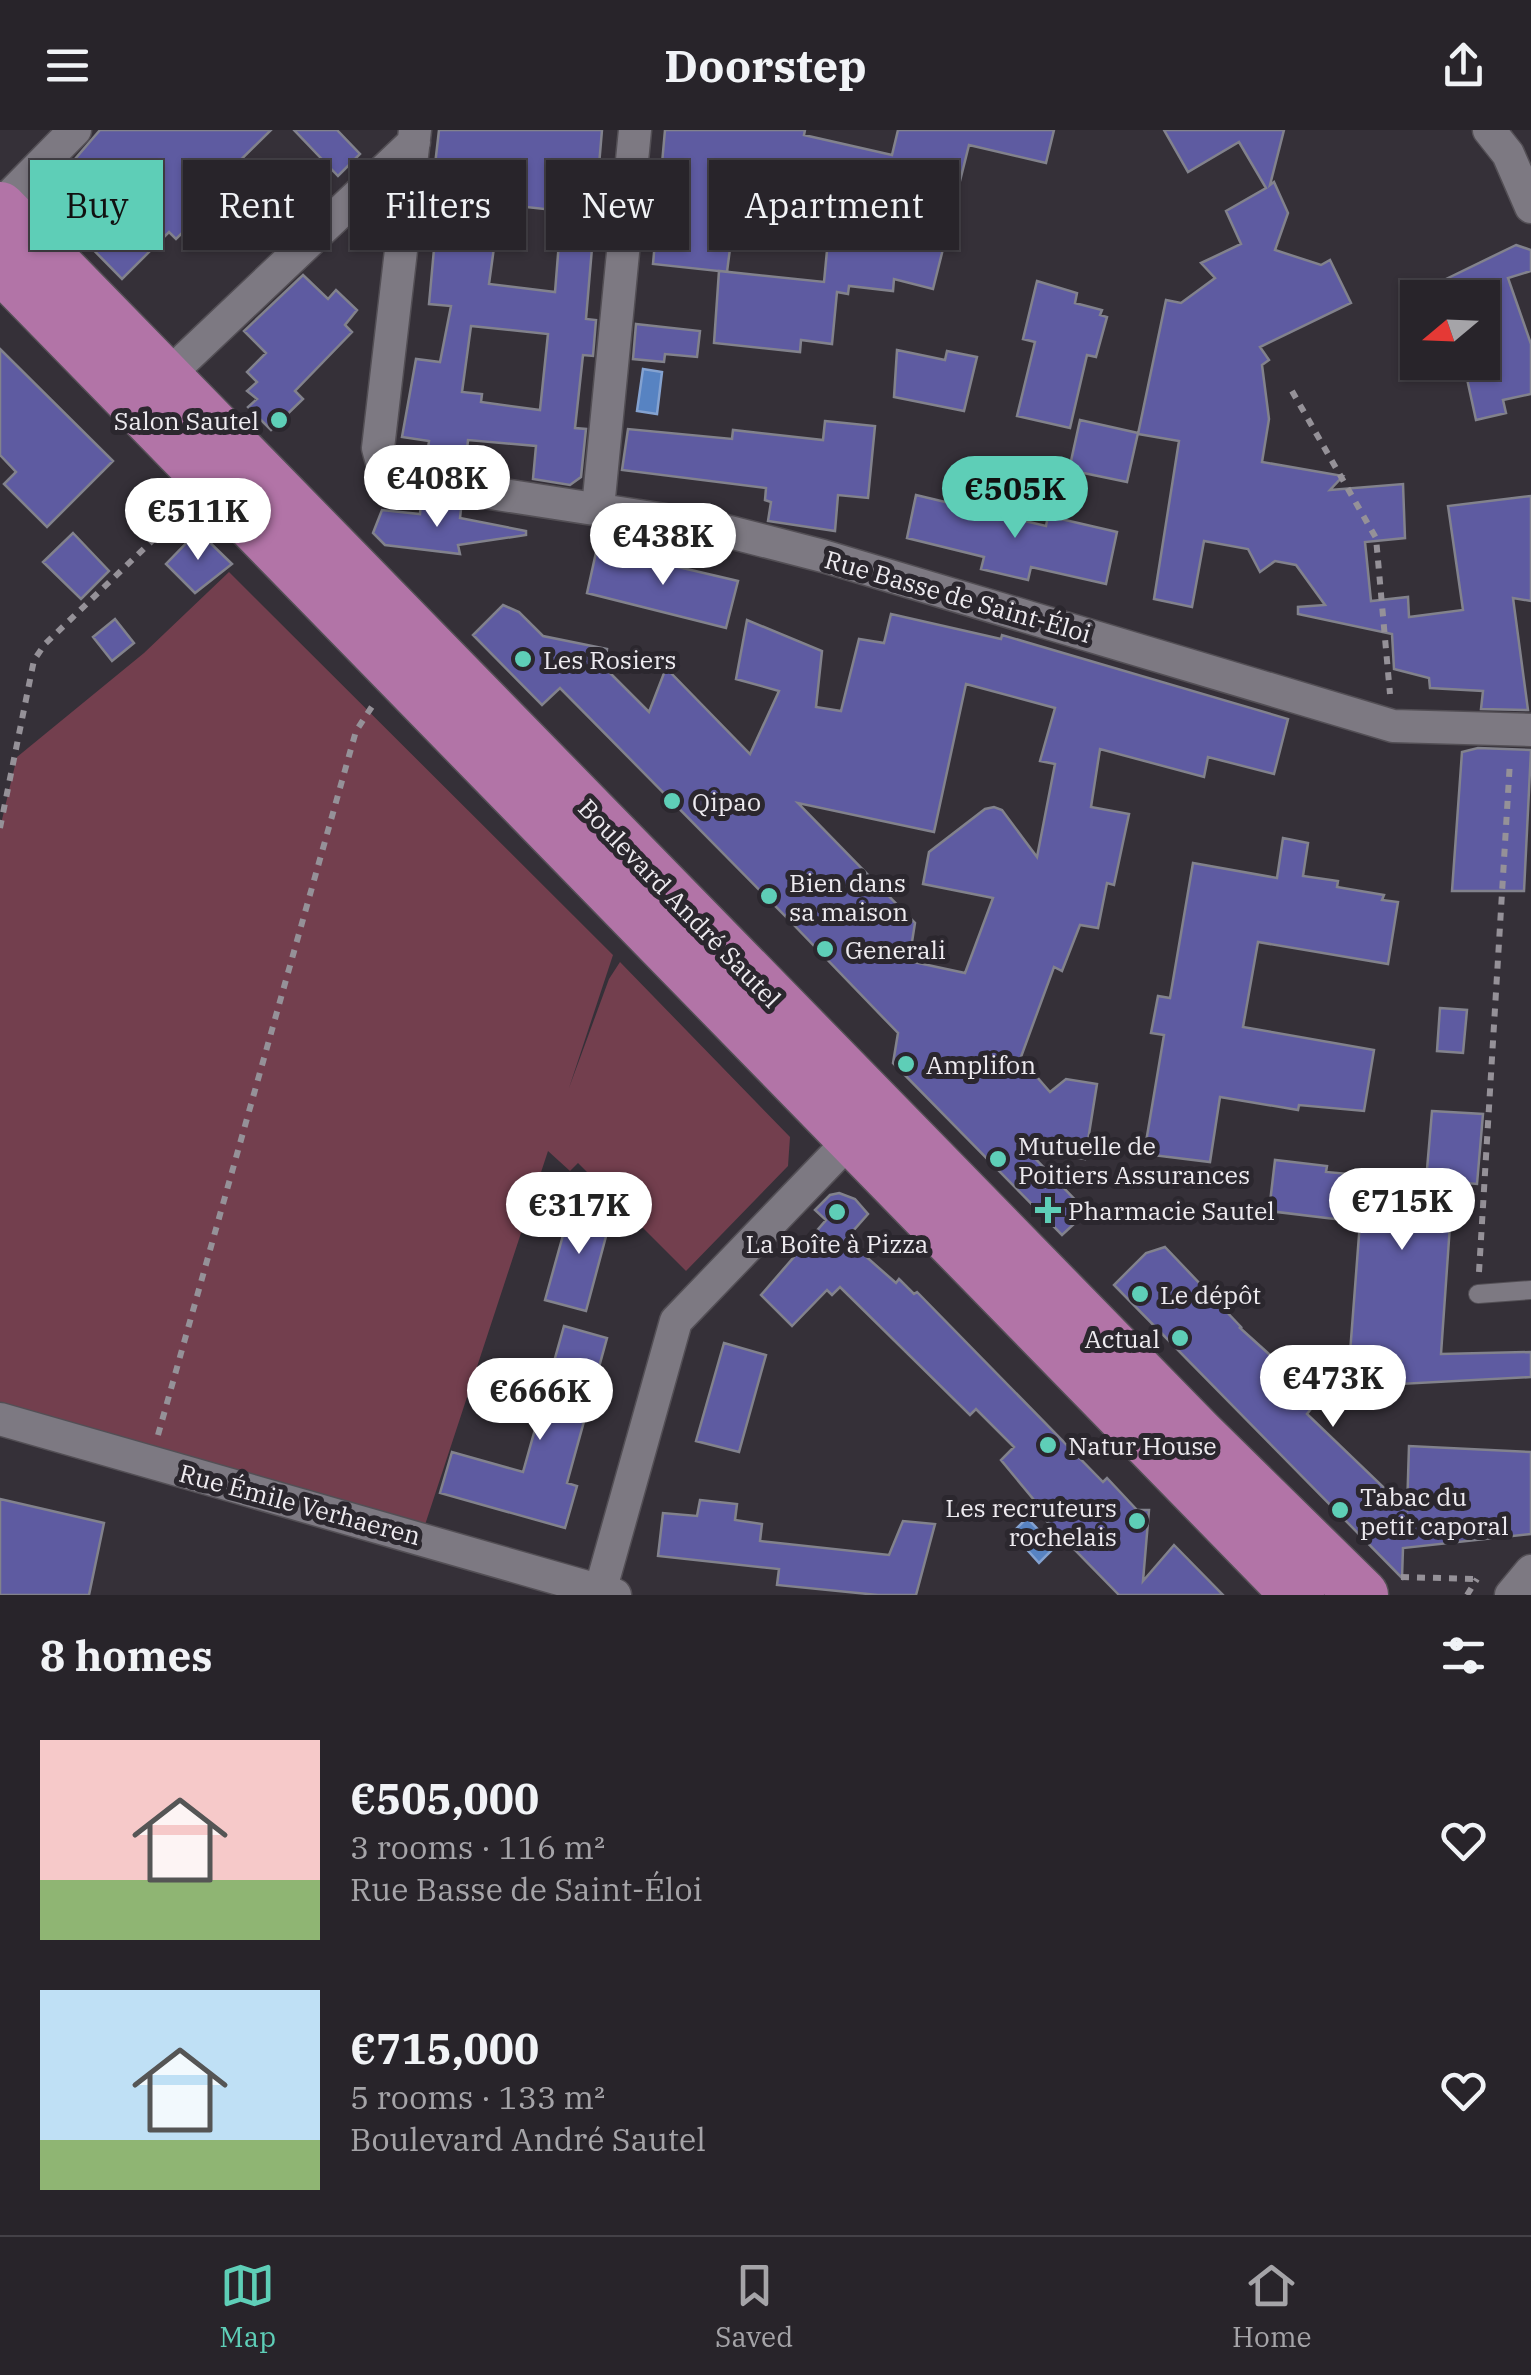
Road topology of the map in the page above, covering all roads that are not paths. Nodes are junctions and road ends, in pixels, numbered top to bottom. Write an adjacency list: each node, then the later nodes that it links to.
1 (75, 130): 5 (street)
2 (635, 130): 9 (street)
3 (1489, 130): 6 (street)
4 (414, 136): 8 (street); 9 (street, Rue Basse de Saint-Éloi)
5 (0, 207): 8 (main road, Boulevard André Sautel)
6 (1531, 208)
7 (0, 265): 11 (main road, Boulevard André Sautel)
8 (165, 378): 18 (main road, Boulevard André Sautel)
9 (598, 508): 10 (street, Rue Basse de Saint-Éloi)
10 (1522, 730)
11 (853, 1137): 16 (street); 17 (main road, Boulevard André Sautel)
12 (1531, 1290): 13 (lane)
13 (1478, 1294)
14 (0, 1419): 16 (street, Rue Émile Verhaeren)
15 (1531, 1571): 19 (street)
16 (605, 1594)
17 (1298, 1595)
18 (1362, 1595)
19 (1511, 1595)

